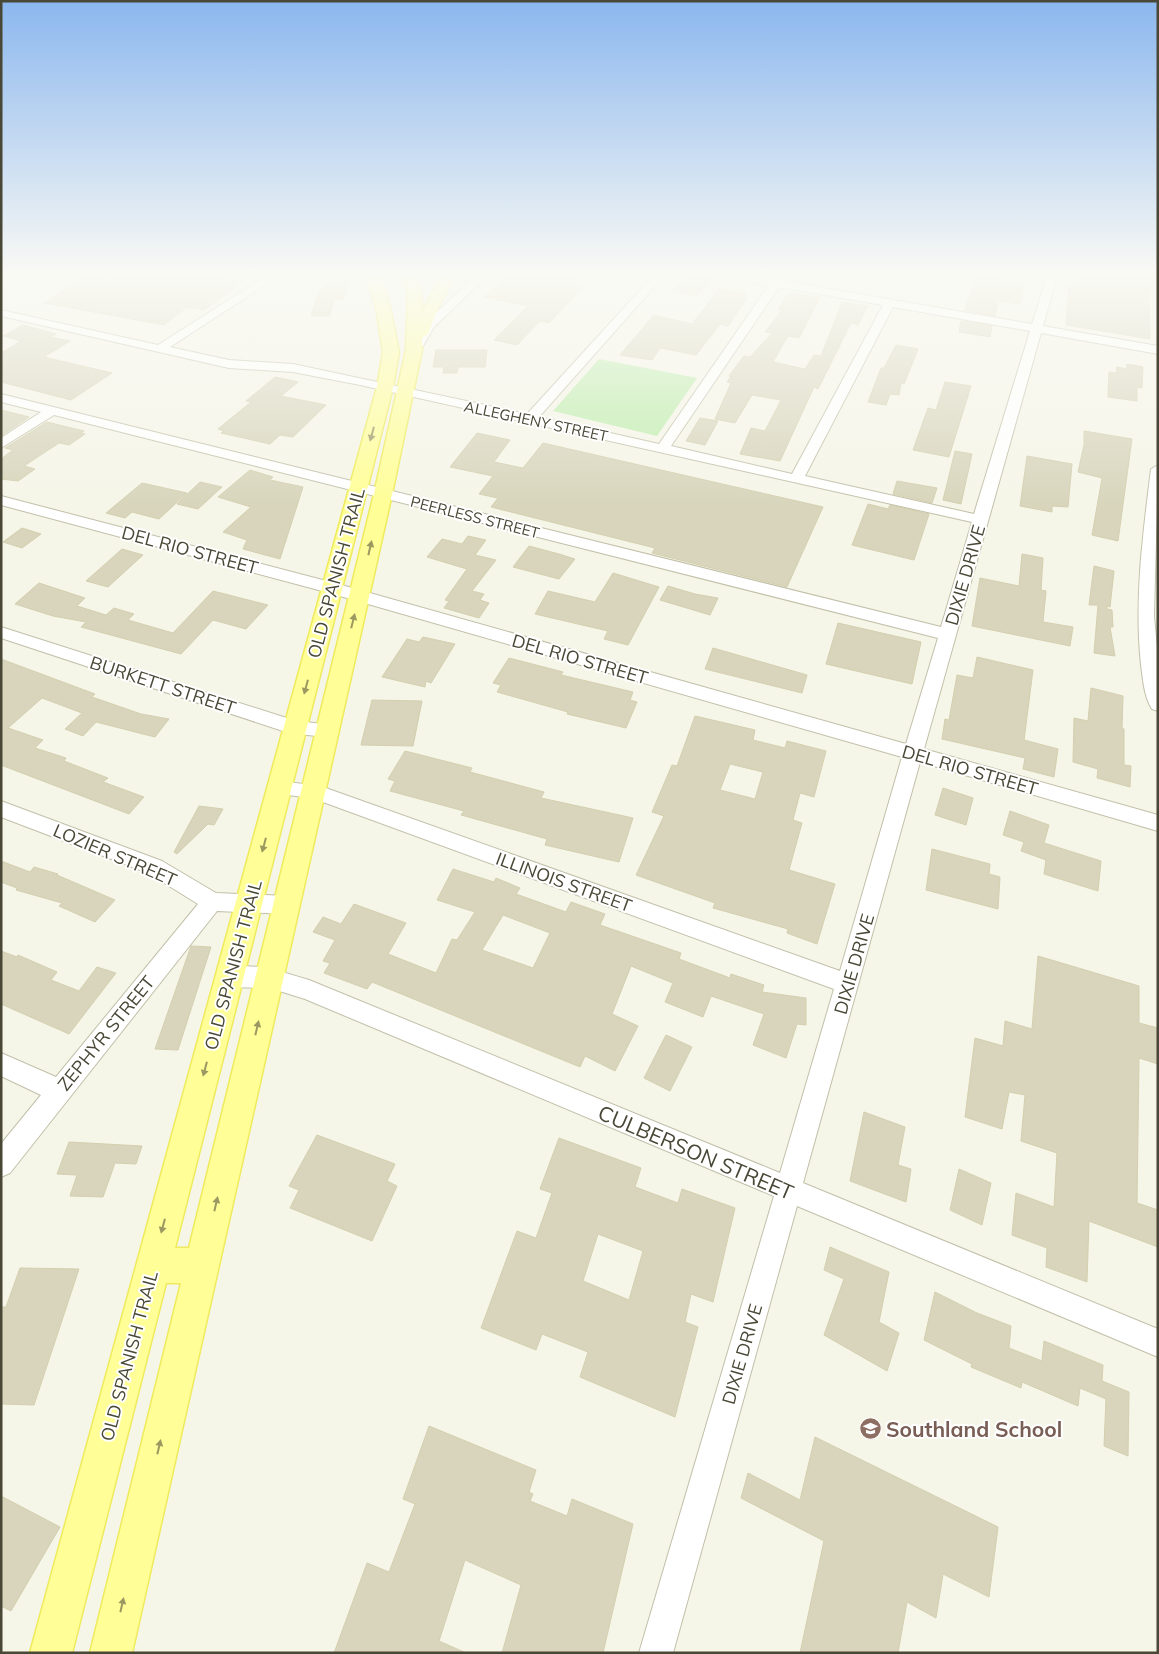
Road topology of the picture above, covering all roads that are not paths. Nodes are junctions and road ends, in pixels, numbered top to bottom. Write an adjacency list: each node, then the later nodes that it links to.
1 (183, 353): 8 (street, ALLEGHENY STREET)
2 (391, 353): 8 (main road, OLD SPANISH TRAIL)
3 (413, 353): 9 (main road, OLD SPANISH TRAIL)
4 (590, 353): 12 (street)
5 (728, 353): 14 (street)
6 (863, 353): 16 (street)
7 (1030, 353): 20 (street, DIXIE DRIVE)
8 (385, 387): 9 (street, ALLEGHENY STREET); 17 (main road, OLD SPANISH TRAIL, one-way to 17)
9 (405, 392): 12 (street, ALLEGHENY STREET); 18 (main road, OLD SPANISH TRAIL)
10 (1, 398): 11 (street, PEERLESS STREET)
11 (52, 411): 13 (street); 17 (street, PEERLESS STREET)
12 (530, 420): 14 (street, ALLEGHENY STREET)
13 (1, 444)
14 (662, 449): 16 (street, ALLEGHENY STREET)
15 (1158, 469): 24 (street)
16 (796, 480): 20 (street, ALLEGHENY STREET)
17 (358, 488): 18 (street, PEERLESS STREET); 21 (main road, OLD SPANISH TRAIL)
18 (383, 494): 21 (main road, OLD SPANISH TRAIL, one-way to 18); 23 (street, PEERLESS STREET)
19 (1, 500): 21 (street, DEL RIO STREET)
20 (981, 520): 23 (street, DIXIE DRIVE)
21 (345, 592): 25 (main road, OLD SPANISH TRAIL, one-way to 25); 26 (main road, OLD SPANISH TRAIL, one-way to 21); 27 (street, DEL RIO STREET)
22 (1, 632): 25 (street, BURKETT STREET)
23 (949, 634): 27 (street, DIXIE DRIVE)
24 (1158, 705)
25 (295, 728): 26 (street, BURKETT STREET); 28 (main road, OLD SPANISH TRAIL)
26 (326, 730): 29 (main road, OLD SPANISH TRAIL)
27 (914, 754): 31 (street, DEL RIO STREET); 37 (street, DIXIE DRIVE)
28 (279, 788): 29 (street, ILLINOIS STREET); 33 (main road, OLD SPANISH TRAIL, one-way to 33)
29 (313, 791): 34 (main road, OLD SPANISH TRAIL); 37 (street, ILLINOIS STREET)
30 (1, 809): 32 (street, LOZIER STREET)
31 (1158, 823)
32 (212, 902): 33 (street, LOZIER STREET); 39 (street, ZEPHYR STREET)
33 (248, 905): 34 (street, LOZIER STREET); 35 (main road, OLD SPANISH TRAIL)
34 (287, 905): 36 (main road, OLD SPANISH TRAIL)
35 (230, 976): 36 (street, CULBERSON STREET); 43 (main road, OLD SPANISH TRAIL, one-way to 43)
36 (270, 978): 41 (street, CULBERSON STREET); 42 (main road, OLD SPANISH TRAIL, one-way to 36)
37 (848, 984): 41 (street, DIXIE DRIVE)
38 (1, 1064): 39 (street)
39 (59, 1091): 40 (street, ZEPHYR STREET)
40 (1, 1164)
41 (788, 1190): 44 (street, CULBERSON STREET); 47 (street, DIXIE DRIVE)
42 (201, 1265): 43 (main road); 46 (main road, OLD SPANISH TRAIL, one-way to 42)
43 (153, 1266): 45 (main road, OLD SPANISH TRAIL)
44 (1158, 1343)
45 (51, 1653)
46 (111, 1653)
47 (656, 1653)

